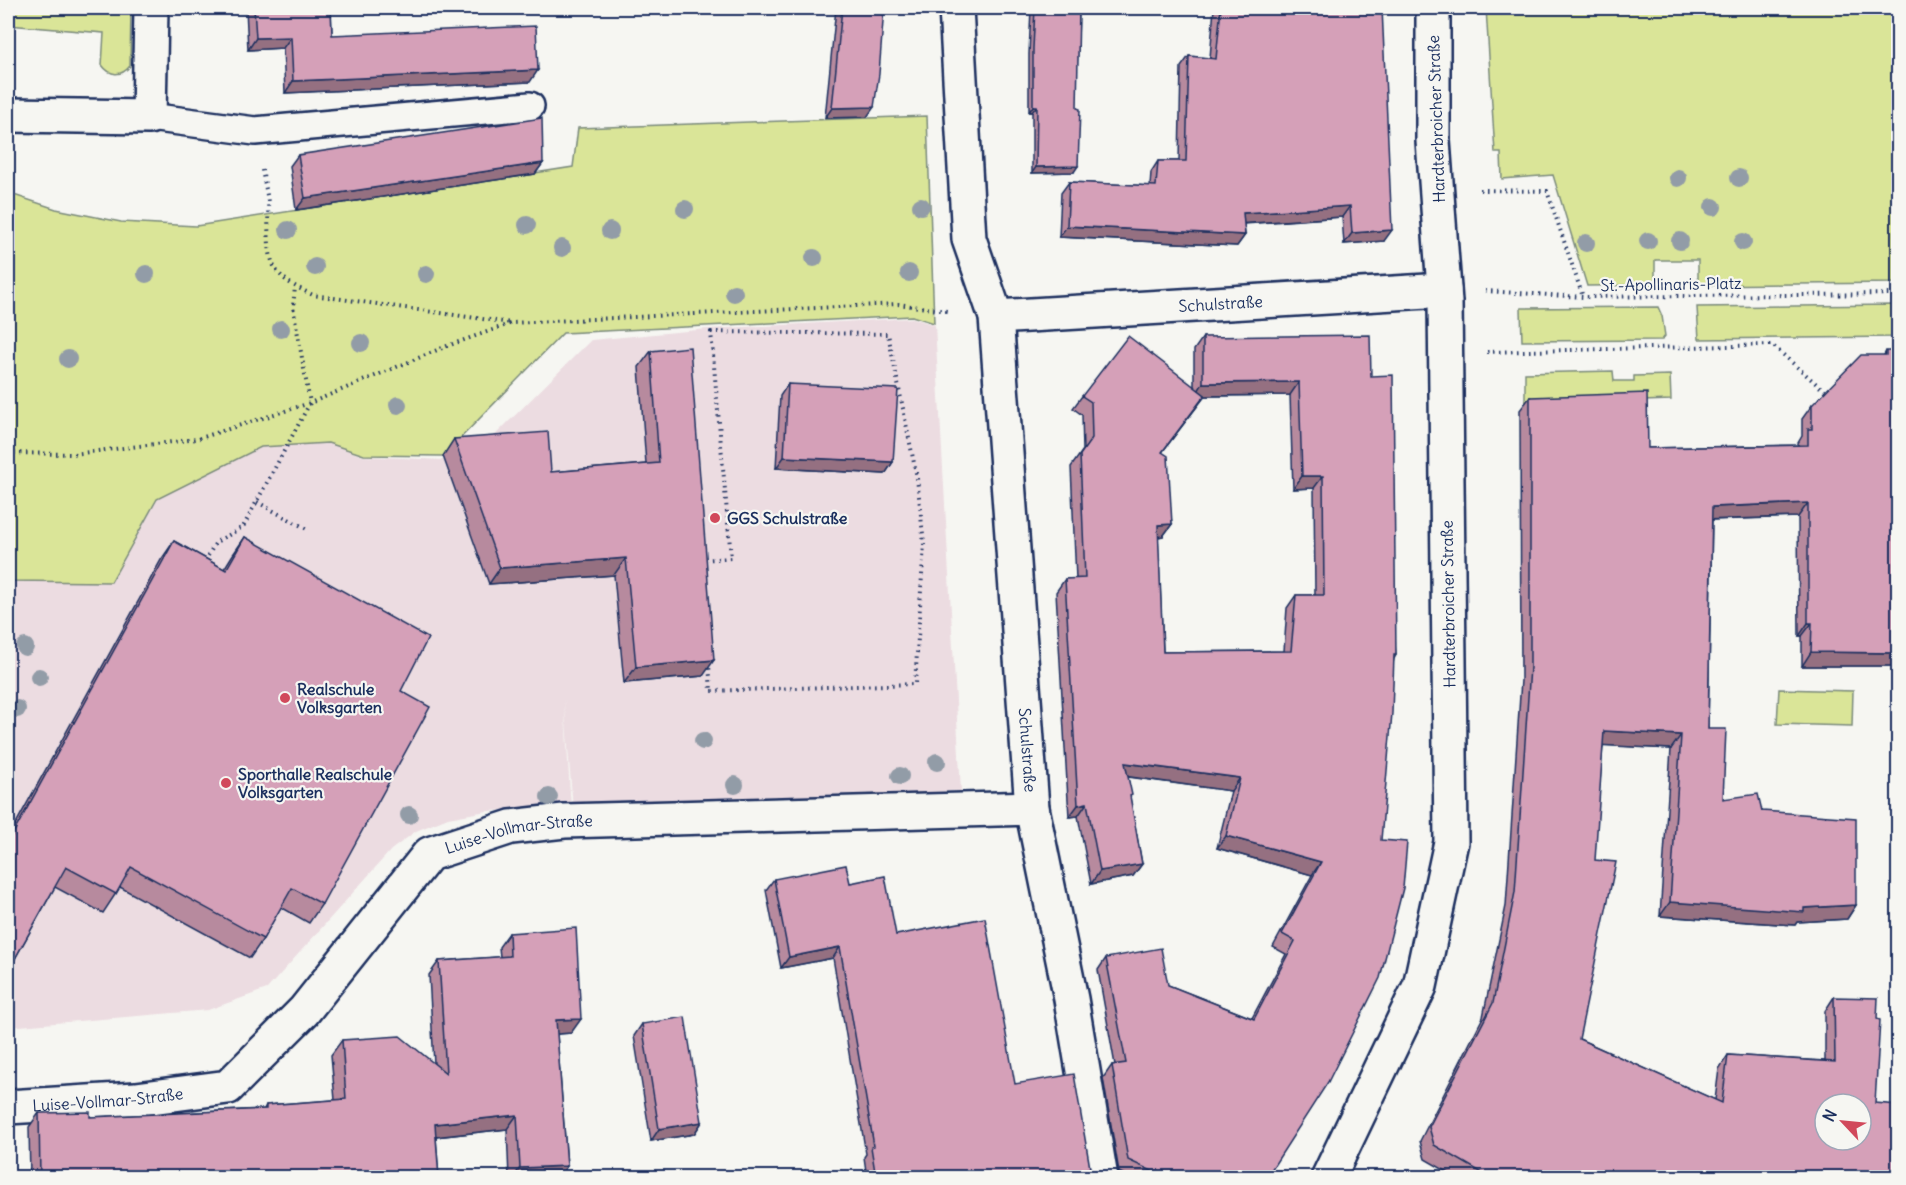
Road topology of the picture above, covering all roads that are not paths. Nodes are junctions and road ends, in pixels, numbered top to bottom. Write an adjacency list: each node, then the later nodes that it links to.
1 (151, 8): 6 (street)
2 (956, 8): 8 (street, Schulstraße)
3 (1433, 8): 7 (street, Hardterbroicher Straße)
4 (530, 106): 6 (lane)
5 (8, 114): 6 (street)
6 (149, 117)
7 (1444, 290): 8 (street, Schulstraße); 12 (street, Hardterbroicher Straße)
8 (996, 317): 9 (street, Schulstraße)
9 (1032, 808): 10 (street, Luise-Vollmar-Straße); 11 (street, Schulstraße)
10 (8, 1107)
11 (1101, 1178)
12 (1328, 1178)

